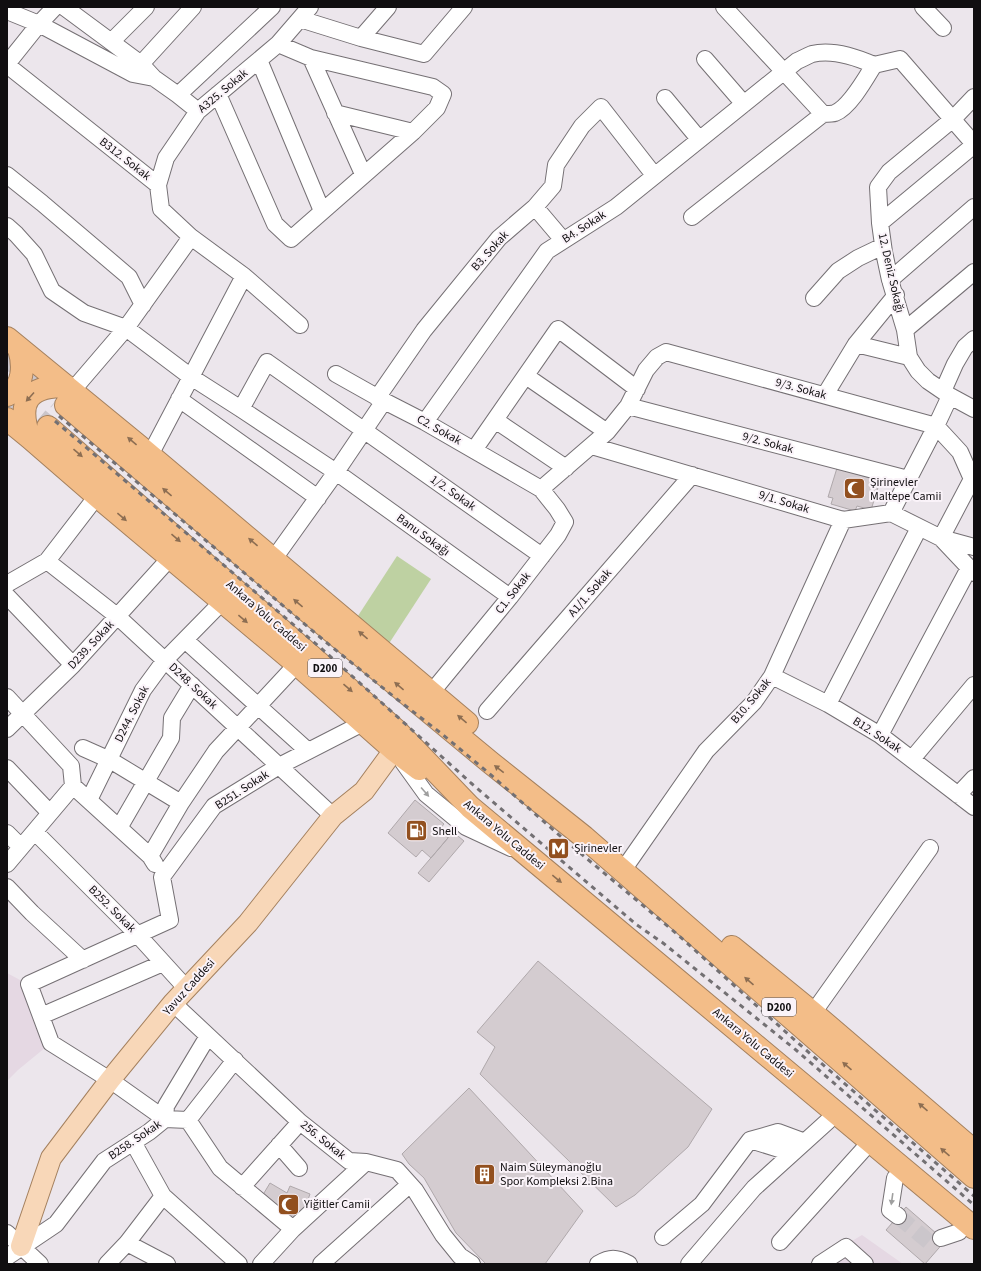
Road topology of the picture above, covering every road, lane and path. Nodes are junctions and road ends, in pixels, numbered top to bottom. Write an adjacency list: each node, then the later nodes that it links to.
1 (55, 7): 12 (street)
2 (64, 7): 15 (street)
3 (146, 7): 15 (street)
4 (193, 7): 21 (street)
5 (272, 7): 27 (street)
6 (388, 7): 14 (street)
7 (464, 7): 14 (street)
8 (724, 7): 24 (street)
9 (923, 7): 13 (street)
10 (303, 11): 14 (street); 16 (street, A325. Sokak); 17 (street)
11 (7, 12): 12 (street)
12 (39, 24): 22 (street); 25 (street)
13 (943, 28)
14 (361, 38)
15 (111, 42): 21 (street)
16 (278, 44): 17 (street); 20 (street, A325. Sokak)
17 (297, 51): 18 (street)
18 (311, 58): 32 (street); 35 (street)
19 (705, 59): 30 (street)
20 (259, 60): 26 (street, A325. Sokak); 44 (street)
21 (141, 64): 25 (street)
22 (7, 65): 41 (street, B312. Sokak)
23 (874, 65): 24 (street, B4. Sokak); 33 (street); 34 (street)
24 (784, 72): 30 (street, B4. Sokak); 33 (street)
25 (154, 78): 27 (street)
26 (218, 94): 31 (street, A325. Sokak); 44 (street)
27 (178, 95): 31 (street)
28 (974, 97): 34 (street, 12. Deniz Sokağı)
29 (665, 98): 36 (street)
30 (744, 104): 36 (street, B4. Sokak)
31 (198, 111): 41 (street, A325. Sokak)
32 (335, 113): 35 (street); 38 (street)
33 (822, 114): 45 (street)
34 (953, 119): 37 (street); 46 (street, 12. Deniz Sokağı)
35 (413, 132): 38 (street)
36 (699, 139): 40 (street, B4. Sokak)
37 (974, 144): 46 (street)
38 (364, 174): 44 (street)
39 (7, 175): 56 (street)
40 (654, 175): 42 (street, B3. Sokak); 49 (street, B4. Sokak)
41 (158, 185): 48 (street, B312. Sokak)
42 (535, 207): 49 (street); 73 (street, B3. Sokak)
43 (974, 207): 53 (street)
44 (322, 211)
45 (692, 217)
46 (880, 223): 50 (street, 12. Deniz Sokağı)
47 (7, 226): 58 (street, Banu Sokağı)
48 (190, 237): 52 (street, B312. Sokak); 56 (street)
49 (563, 240): 79 (street, B4. Sokak)
50 (883, 246): 53 (street, 12. Deniz Sokağı); 55 (street)
51 (974, 272): 59 (street)
52 (244, 276): 57 (street, B312. Sokak); 66 (street)
53 (890, 280): 54 (street, 12. Deniz Sokağı)
54 (896, 295): 59 (street, 12. Deniz Sokağı); 62 (street)
55 (814, 298)
56 (143, 305): 58 (street)
57 (300, 325)
58 (126, 328): 66 (street, Banu Sokağı); 68 (street)
59 (905, 330): 63 (street, 12. Deniz Sokağı)
60 (974, 339): 69 (street)
61 (13, 343): 68 (highway); 70 (highway)
62 (856, 344): 63 (street); 71 (street)
63 (909, 357): 69 (street, 12. Deniz Sokağı)
64 (336, 374): 73 (street, C2. Sokak)
65 (526, 376): 67 (street); 78 (street); 83 (street)
66 (191, 377): 72 (street); 75 (street, Banu Sokağı)
67 (637, 389): 71 (street, 9/3. Sokak); 74 (street)
68 (68, 394): 82 (highway, one-way to 82); 86 (highway, one-way to 68); 144 (highway, D200, one-way to 68)
69 (946, 394): 76 (street, 12. Deniz Sokağı); 80 (street)
70 (7, 395)
71 (825, 395): 80 (street, 9/3. Sokak)
72 (179, 399): 86 (street); 93 (street)
73 (380, 400): 79 (street, C2. Sokak); 81 (street, B3. Sokak)
74 (628, 406): 83 (street); 90 (street, 9/2. Sokak)
75 (241, 409): 81 (street, 1/2. Sokak); 88 (street, Banu Sokağı)
76 (974, 409)
77 (7, 419): 82 (highway)
78 (494, 420): 85 (street); 87 (street)
79 (425, 422): 85 (street, C2. Sokak)
80 (936, 426): 90 (street); 97 (street)
81 (365, 430): 88 (street, B3. Sokak); 99 (street, 1/2. Sokak)
82 (39, 432): 92 (highway); 139 (highway, Ankara Yolu Caddesi / D200, one-way to 139)
83 (607, 432): 84 (street)
84 (592, 446): 87 (street); 89 (street, 9/1. Sokak)
85 (474, 450): 91 (street, C2. Sokak)
86 (150, 455): 101 (highway, one-way to 86)
87 (566, 468): 91 (street)
88 (336, 472): 93 (street, B3. Sokak); 106 (street, Banu Sokağı)
89 (692, 475): 95 (street, 9/1. Sokak); 120 (street, A1/1. Sokak)
90 (908, 479): 94 (street)
91 (541, 489): 99 (street, C1. Sokak)
92 (97, 496): 100 (highway, one-way to 100); 102 (street)
93 (318, 498): 101 (street, B3. Sokak)
94 (891, 514): 95 (street, 9/1. Sokak); 96 (street)
95 (843, 520): 113 (street, B10. Sokak)
96 (919, 528): 97 (street); 118 (street)
97 (941, 538): 98 (street); 103 (street)
98 (974, 547)
99 (542, 556): 106 (street, C1. Sokak)
100 (170, 558): 107 (highway); 108 (street, D239. Sokak)
101 (273, 560): 116 (highway, one-way to 101)
102 (48, 561): 104 (street); 108 (street, D248. Sokak)
103 (972, 571): 125 (street)
104 (7, 584)
105 (7, 596): 112 (street)
106 (510, 597): 116 (street, C1. Sokak)
107 (222, 602): 109 (street, D244. Sokak); 111 (highway, one-way to 111)
108 (117, 616): 110 (street, D248. Sokak); 112 (street, D239. Sokak)
109 (185, 640): 110 (street, D244. Sokak); 119 (street)
110 (165, 660): 115 (street, D248. Sokak); 130 (street, D244. Sokak)
111 (297, 664): 119 (street); 122 (highway)
112 (73, 665): 121 (street, D239. Sokak)
113 (772, 676): 118 (street, B12. Sokak); 151 (street, B10. Sokak)
114 (974, 685): 129 (street)
115 (192, 686): 123 (street, D248. Sokak); 134 (street)
116 (431, 693): 144 (highway, one-way to 116)
117 (7, 696): 121 (street)
118 (828, 704): 125 (street, B12. Sokak)
119 (258, 706): 123 (street); 128 (street)
120 (487, 711)
121 (23, 714): 124 (street, D239. Sokak); 135 (street)
122 (363, 723): 127 (highway); 128 (street, B251. Sokak)
123 (237, 728): 131 (street, D248. Sokak); 138 (street)
124 (7, 729)
125 (880, 735): 129 (street, B12. Sokak)
126 (83, 748): 130 (street)
127 (394, 750): 139 (highway); 142 (main road, Yavuz Caddesi); 150 (street, one-way to 150)
128 (308, 751): 131 (street, B251. Sokak)
129 (912, 759): 136 (street, B12. Sokak)
130 (110, 760): 134 (street); 137 (street, D244. Sokak)
131 (279, 766): 142 (street, D248. Sokak); 153 (street, B251. Sokak)
132 (7, 768): 141 (street)
133 (974, 778): 136 (street)
134 (145, 782): 138 (street); 143 (street)
135 (73, 786): 137 (street); 141 (street)
136 (958, 795): 140 (street, B12. Sokak)
137 (89, 800): 143 (street)
138 (181, 804): 149 (street)
139 (470, 807): 150 (highway, Ankara Yolu Caddesi / D200)
140 (974, 807)
141 (50, 813): 145 (street)
142 (333, 816): 159 (main road, Yavuz Caddesi)
143 (119, 828): 149 (street)
144 (577, 831): 151 (highway); 179 (highway, D200, one-way to 144)
145 (35, 832): 147 (street); 156 (street, B252. Sokak)
146 (7, 833): 147 (street)
147 (22, 847): 152 (street)
148 (930, 848): 161 (street)
149 (150, 856): 153 (street)
150 (527, 856): 155 (highway, Ankara Yolu Caddesi / D200, one-way to 155)
151 (628, 863): 161 (highway)
152 (7, 864)
153 (162, 877): 156 (street)
154 (7, 887): 157 (street)
155 (598, 914): 168 (highway); 186 (highway, Ankara Yolu Caddesi / D200)
156 (138, 934): 157 (street); 158 (street, B252. Sokak)
157 (83, 960): 162 (street)
158 (164, 963): 159 (street, B252. Sokak); 162 (street)
159 (187, 989): 160 (main road, Yavuz Caddesi)
160 (173, 1003): 163 (street, 256. Sokak); 165 (main road, Yavuz Caddesi)
161 (813, 1013): 175 (highway, one-way to 161)
162 (41, 1016): 165 (street)
163 (208, 1036): 164 (street, 256. Sokak); 166 (street)
164 (235, 1060): 167 (street); 169 (street, 256. Sokak)
165 (110, 1080): 166 (street); 190 (main road, Yavuz Caddesi)
166 (165, 1119): 167 (street, B258. Sokak); 171 (street, B258. Sokak)
167 (188, 1120): 182 (street)
168 (828, 1121): 172 (street); 174 (highway)
169 (300, 1122): 173 (street); 177 (street, 256. Sokak)
170 (750, 1140): 172 (street); 176 (street); 187 (street)
171 (133, 1142): 183 (street); 190 (street, B258. Sokak)
172 (805, 1142): 176 (street)
173 (279, 1145): 178 (street); 182 (street)
174 (863, 1150): 180 (highway); 188 (street)
175 (974, 1151)
176 (792, 1153): 200 (street)
177 (366, 1162): 181 (street, 256. Sokak); 185 (street)
178 (299, 1168)
179 (974, 1177)
180 (895, 1178): 184 (street, one-way to 184); 186 (highway)
181 (409, 1185): 196 (street); 197 (street, 256. Sokak)
182 (242, 1187): 185 (street)
183 (163, 1196): 189 (street); 194 (street)
184 (898, 1216)
185 (293, 1230): 195 (street)
186 (962, 1236)
187 (664, 1237)
188 (780, 1242)
189 (127, 1243): 192 (street); 193 (street)
190 (12, 1245): 191 (street)
191 (40, 1264)
192 (107, 1264)
193 (167, 1264)
194 (239, 1264)
195 (261, 1264)
196 (321, 1264)
197 (472, 1264)
198 (598, 1264): 199 (street)
199 (629, 1264)
200 (689, 1264)
201 (820, 1264): 202 (street)
202 (864, 1264)

